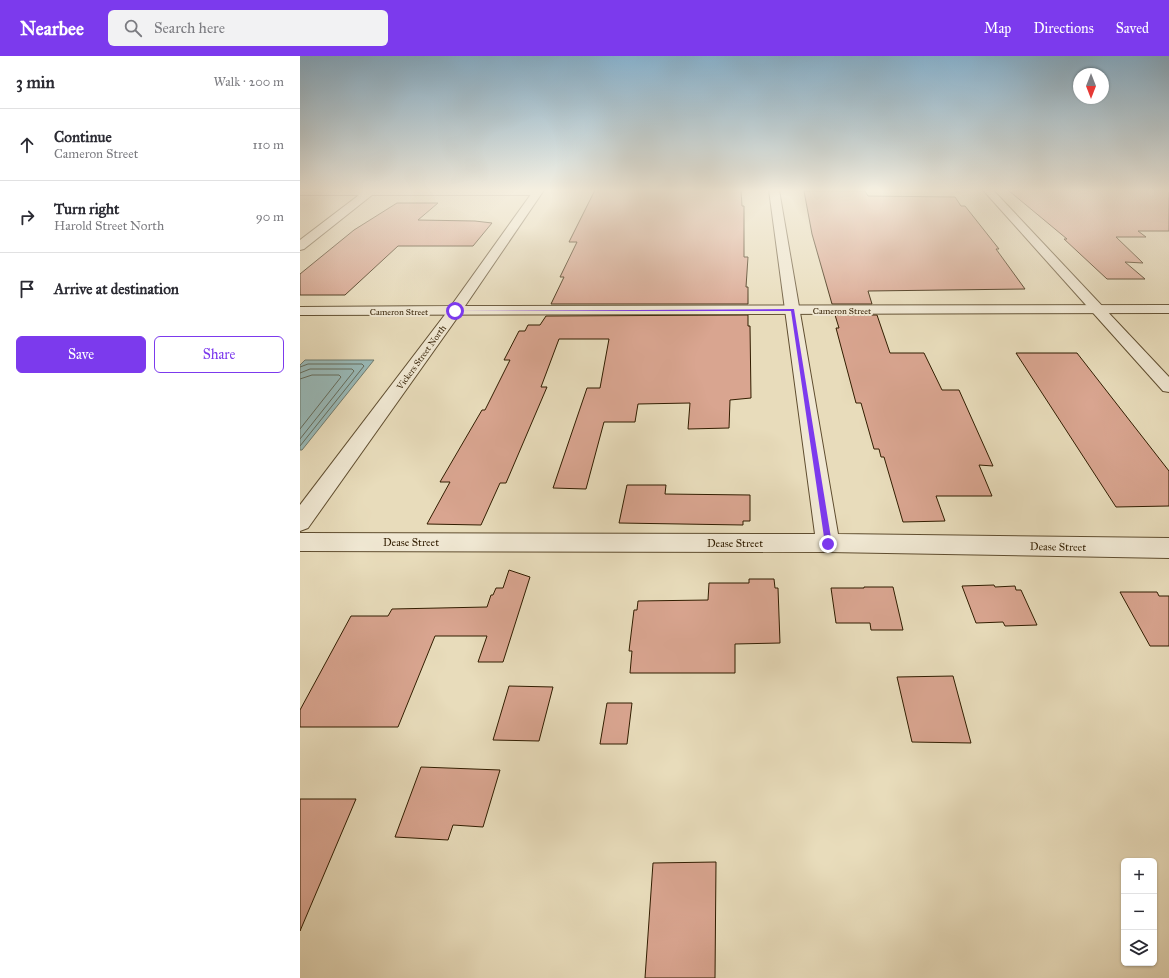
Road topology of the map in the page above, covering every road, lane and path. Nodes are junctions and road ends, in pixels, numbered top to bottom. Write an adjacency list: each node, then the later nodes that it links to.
1 (316, 233): 5 (street)
2 (509, 233): 10 (street, Vickers Street North)
3 (781, 233): 9 (street)
4 (1028, 233): 6 (street)
5 (300, 246)
6 (1098, 309): 7 (street, Cameron Street); 9 (street, Cameron Street); 11 (street)
7 (1169, 309)
8 (300, 310): 10 (street, Cameron Street)
9 (793, 310): 10 (street, Cameron Street); 14 (street)
10 (455, 311): 12 (street, Vickers Street North)
11 (1169, 387)
12 (300, 522)
13 (300, 542): 14 (street, Dease Street)
14 (828, 544): 15 (street, Dease Street)
15 (1169, 548)

